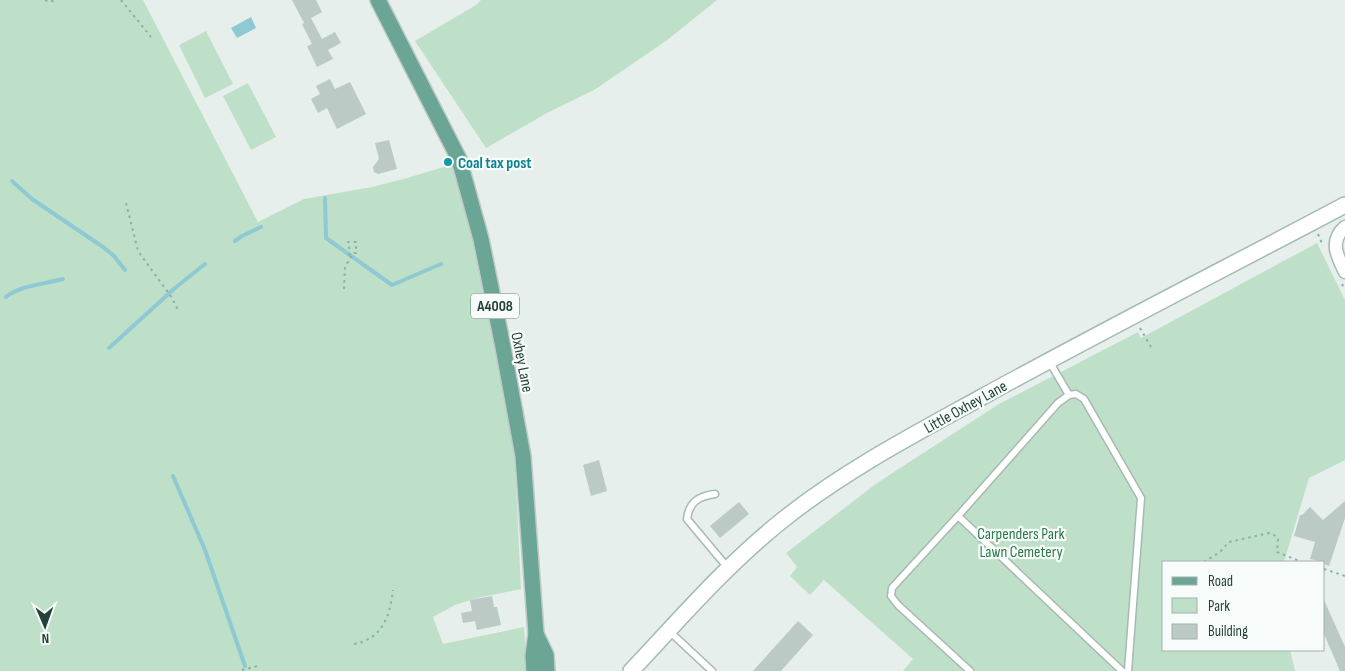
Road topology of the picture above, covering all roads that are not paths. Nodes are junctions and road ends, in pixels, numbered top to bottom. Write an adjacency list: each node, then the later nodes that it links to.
1 (378, 0): 11 (main road, Oxhey Lane / A4008)
2 (1345, 205): 5 (main road, Little Oxhey Lane)
3 (1344, 228): 4 (street)
4 (1345, 272)
5 (1048, 360): 6 (lane); 9 (main road, Little Oxhey Lane)
6 (1069, 395): 8 (lane); 18 (lane)
7 (715, 494): 9 (lane)
8 (958, 516): 16 (lane); 17 (lane)
9 (729, 569): 10 (main road, Little Oxhey Lane)
10 (669, 631): 14 (main road, Little Oxhey Lane); 15 (lane)
11 (536, 634): 12 (main road, Oxhey Lane / A4008); 13 (main road, Oxhey Lane / A4008)
12 (534, 671)
13 (547, 671)
14 (631, 671)
15 (712, 671)
16 (970, 671)
17 (1122, 671)
18 (1128, 671)

